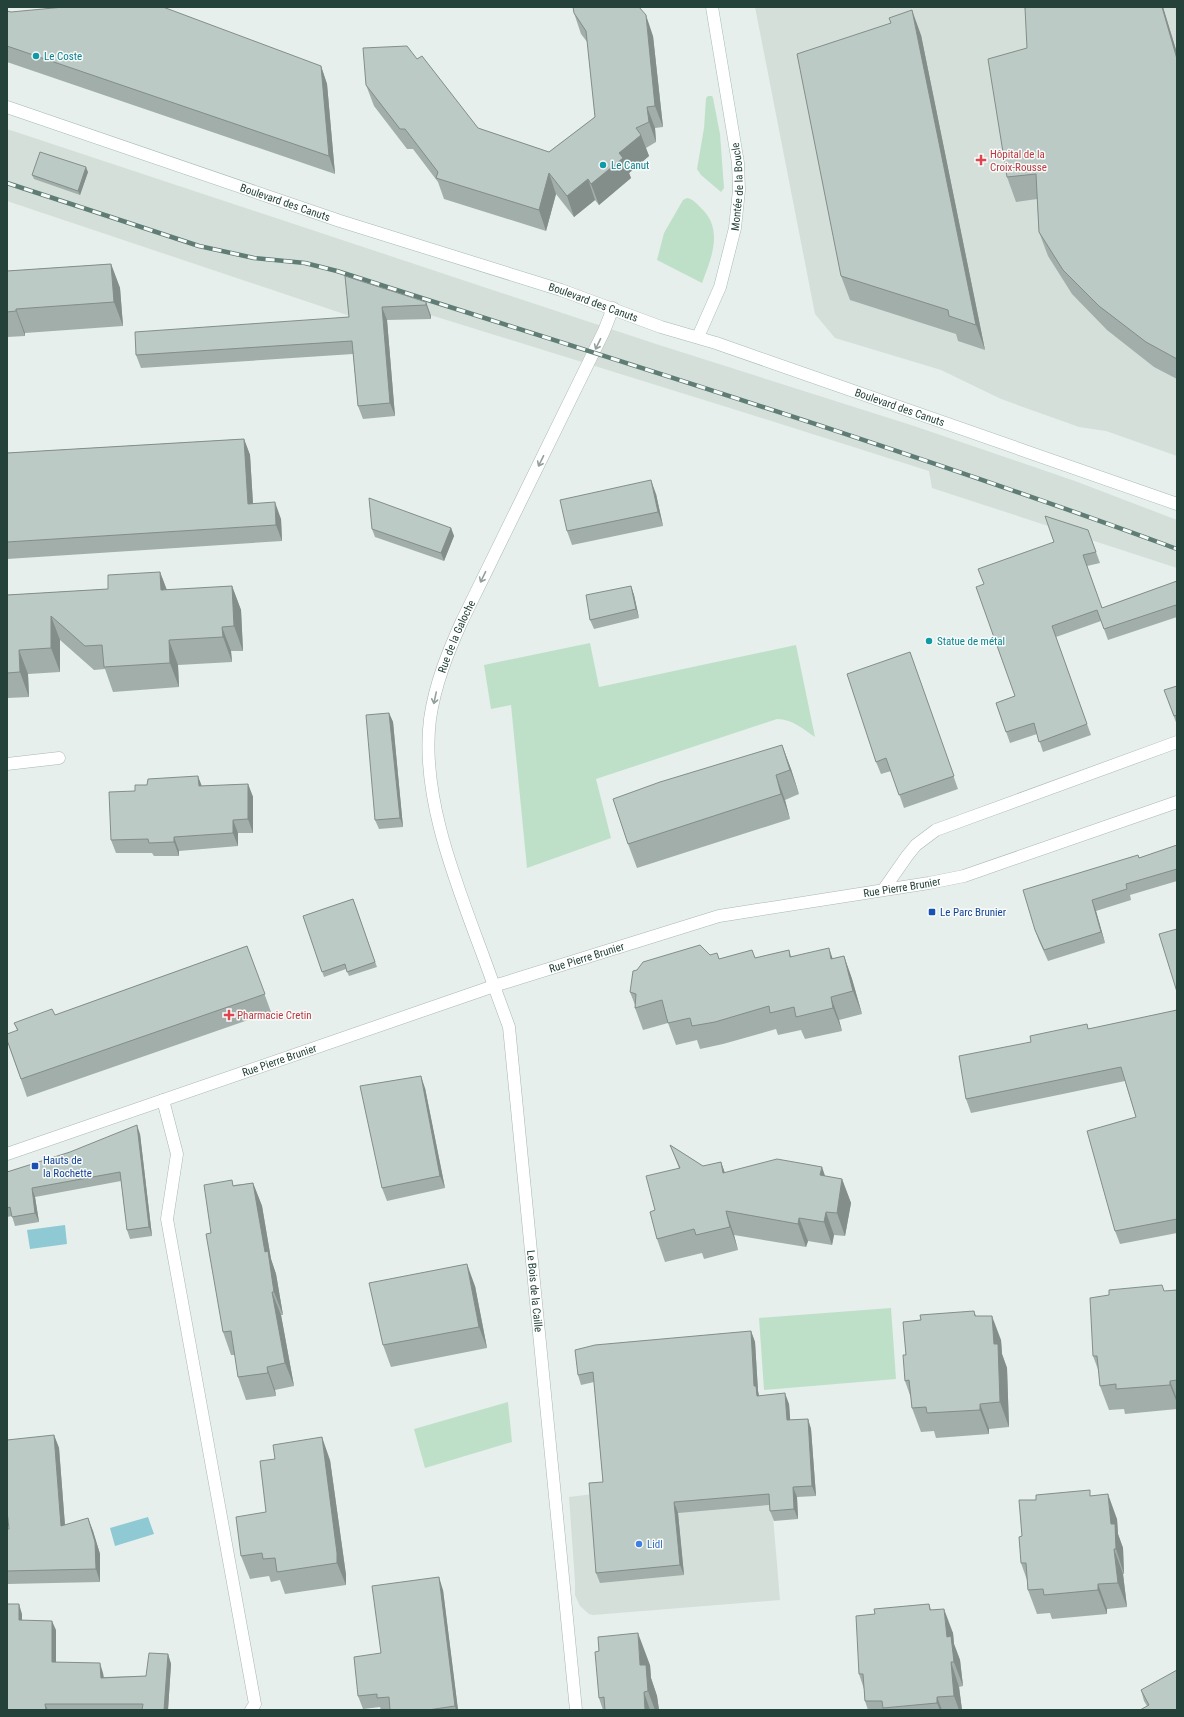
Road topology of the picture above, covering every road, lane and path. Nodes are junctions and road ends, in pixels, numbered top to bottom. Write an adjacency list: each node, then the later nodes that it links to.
1 (712, 7): 4 (street, Montée de la Boucle)
2 (7, 107): 3 (street, Boulevard des Canuts)
3 (613, 308): 4 (street, Boulevard des Canuts); 11 (street, Rue de la Galoche, one-way to 11)
4 (698, 337): 5 (street, Boulevard des Canuts)
5 (1177, 504)
6 (1177, 742): 10 (street)
7 (59, 758): 8 (street)
8 (7, 764)
9 (1177, 802): 10 (street, Rue Pierre Brunier)
10 (884, 889): 11 (street, Rue Pierre Brunier)
11 (494, 986): 12 (street, Rue Pierre Brunier); 15 (street, Le Bois de la Caille)
12 (163, 1100): 13 (street, Rue Pierre Brunier); 14 (street)
13 (7, 1154)
14 (251, 1710)
15 (576, 1710)

